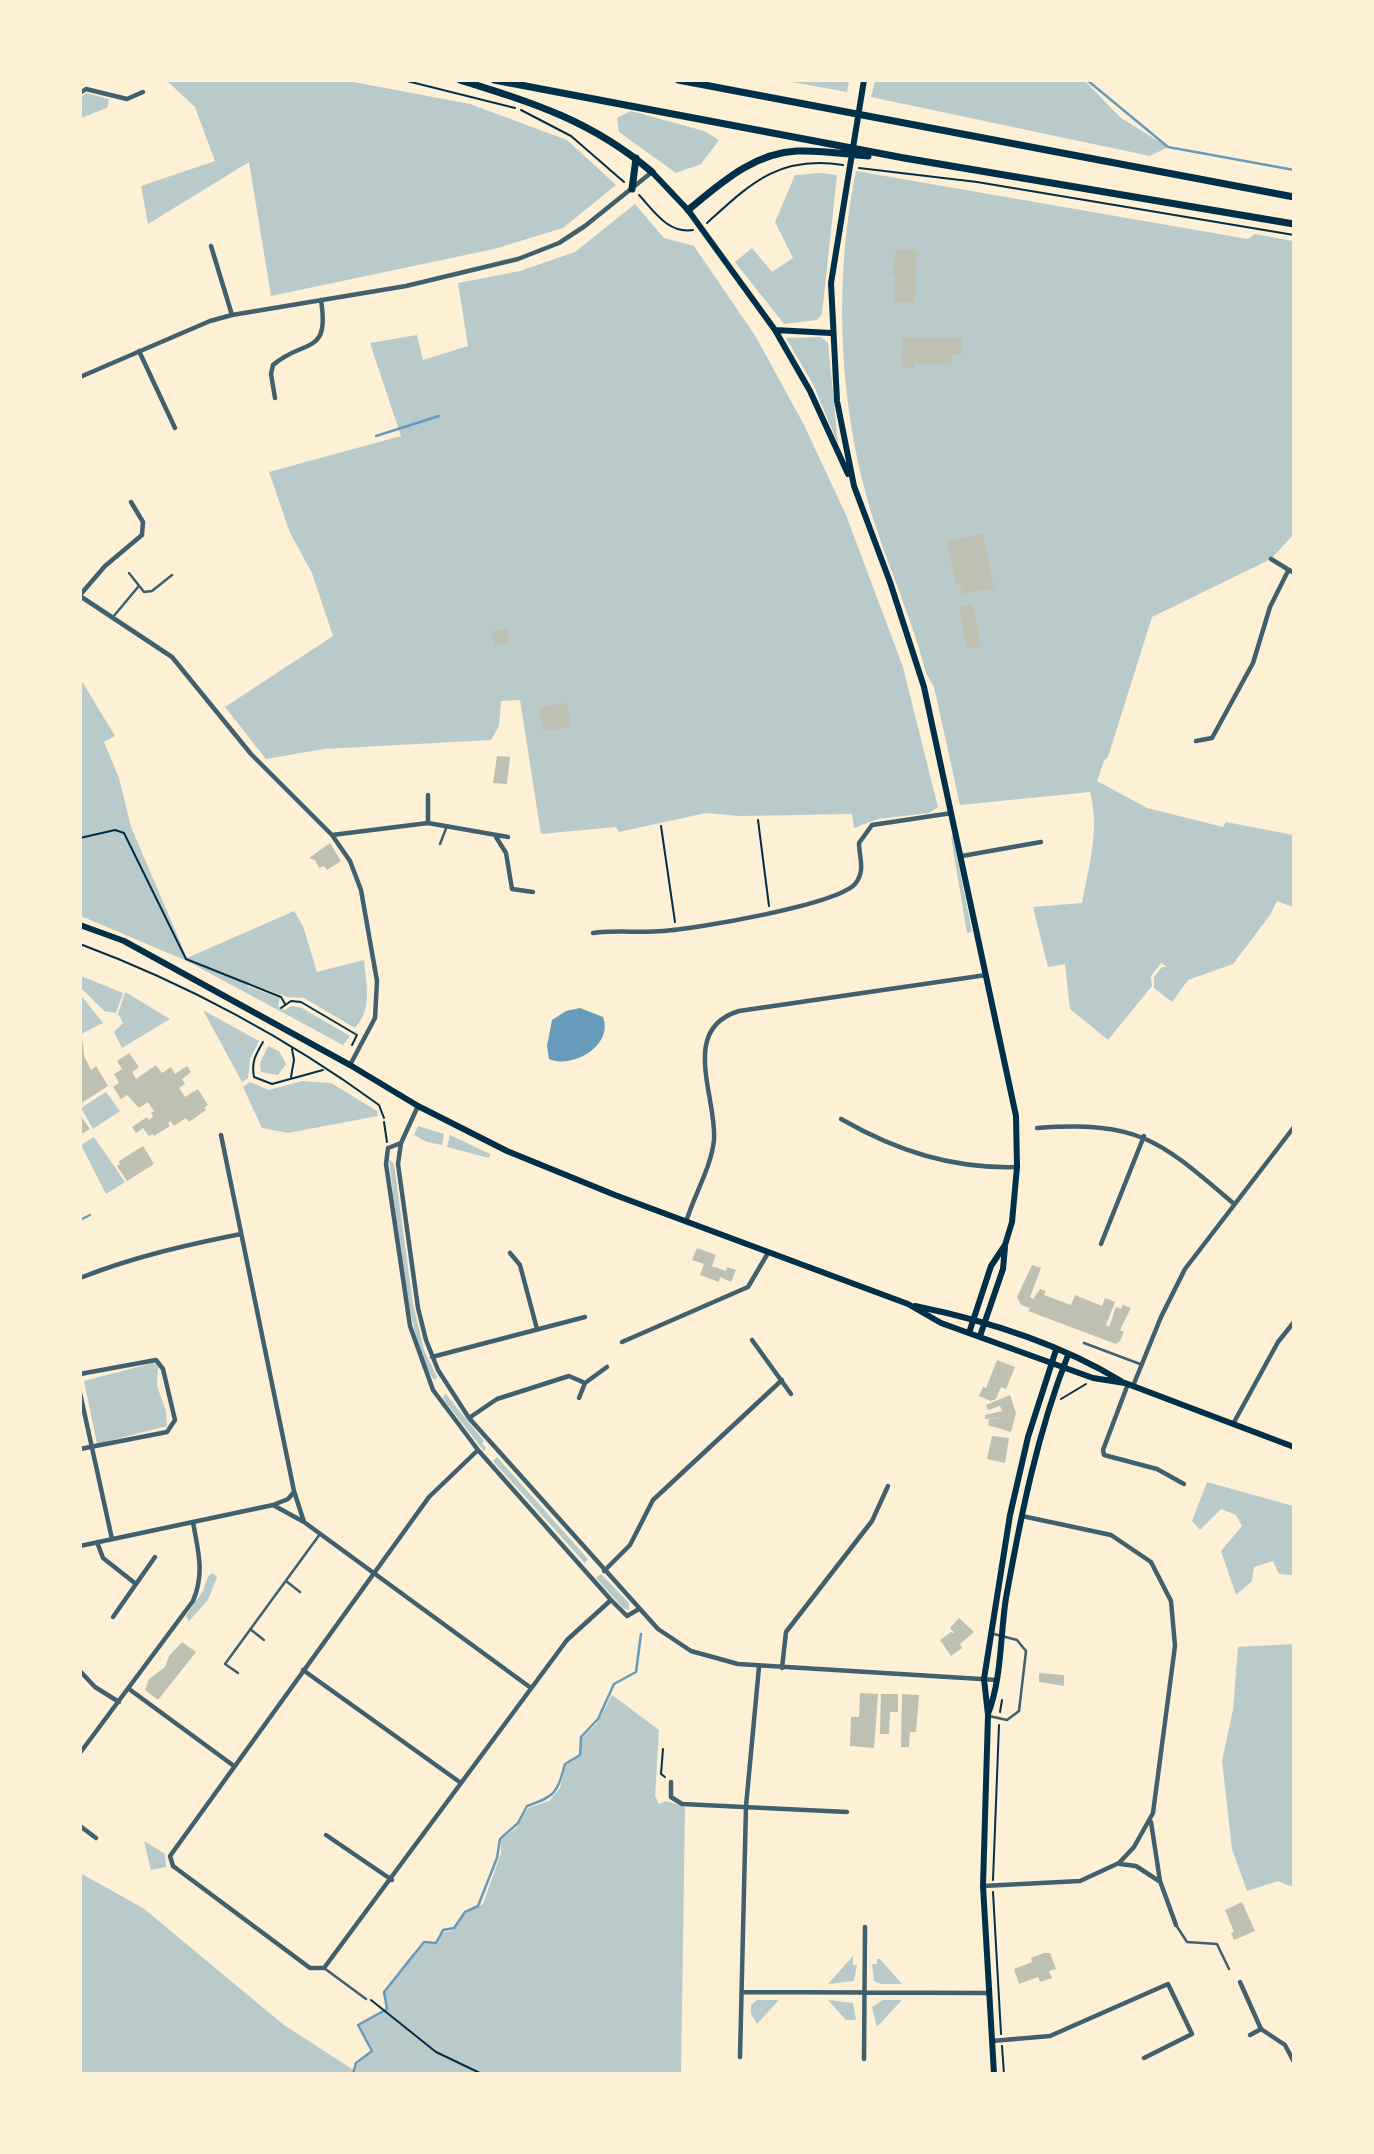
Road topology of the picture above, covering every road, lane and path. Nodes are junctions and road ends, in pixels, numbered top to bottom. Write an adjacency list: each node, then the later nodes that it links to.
1 (403, 80): 13 (path)
2 (460, 80): 10 (highway)
3 (494, 80): 11 (highway)
4 (678, 80): 7 (highway)
5 (700, 80): 7 (highway)
6 (864, 80): 24 (main road)
7 (731, 90): 14 (highway)
8 (143, 92): 9 (street)
9 (80, 93)
10 (636, 158): 12 (highway); 13 (highway)
11 (904, 158): 15 (highway); 17 (highway)
12 (652, 172): 13 (street); 15 (main road)
13 (632, 189): 18 (path); 21 (street)
14 (1293, 197)
15 (688, 210): 23 (main road)
16 (706, 224): 19 (path)
17 (1293, 224)
18 (694, 229)
19 (1293, 234)
20 (211, 246): 22 (street)
21 (321, 300): 22 (street); 27 (street)
22 (232, 315): 25 (street)
23 (775, 330): 24 (main road); 29 (main road)
24 (831, 332): 29 (main road)
25 (139, 351): 26 (street); 28 (street)
26 (80, 377)
27 (275, 398)
28 (175, 428)
29 (853, 486): 40 (main road)
30 (131, 502): 36 (street)
31 (1271, 559): 32 (street)
32 (1291, 572): 38 (street)
33 (129, 573): 35 (lane)
34 (172, 575): 35 (lane)
35 (138, 587): 37 (lane)
36 (80, 596): 37 (street)
37 (113, 617): 45 (street)
38 (1196, 741)
39 (428, 795): 42 (street)
40 (953, 813): 51 (main road); 53 (street)
41 (758, 820): 53 (path)
42 (428, 823): 43 (street); 45 (street)
43 (447, 826): 46 (street); 50 (lane)
44 (661, 826): 55 (path)
45 (332, 835): 64 (street)
46 (496, 836): 47 (street); 52 (street)
47 (509, 837)
48 (80, 838): 59 (path)
49 (1041, 842): 51 (street)
50 (440, 844)
51 (962, 856): 58 (main road)
52 (533, 892)
53 (770, 912): 55 (street)
54 (80, 925): 64 (main road)
55 (676, 930): 56 (street)
56 (593, 933)
57 (80, 944): 63 (path)
58 (987, 975): 75 (main road); 77 (street)
59 (285, 1004): 60 (path); 62 (path)
60 (281, 1008)
61 (263, 1042): 66 (path)
62 (350, 1044)
63 (292, 1048): 65 (path); 66 (path)
64 (350, 1065): 67 (main road)
65 (324, 1069): 66 (path); 73 (path)
66 (290, 1077)
67 (418, 1106): 74 (street); 77 (main road)
68 (841, 1119): 75 (street)
69 (1037, 1128): 72 (street)
70 (1293, 1128): 76 (street)
71 (221, 1135): 78 (street)
72 (1144, 1136): 76 (street); 79 (street)
73 (387, 1141)
74 (401, 1143): 97 (street); 108 (street)
75 (1017, 1167): 80 (main road)
76 (1233, 1203): 99 (street)
77 (686, 1222): 82 (main road)
78 (242, 1234): 83 (street); 124 (street)
79 (1101, 1244)
80 (1005, 1245): 86 (main road); 88 (main road)
81 (510, 1253): 89 (street)
82 (768, 1253): 84 (main road); 93 (street)
83 (80, 1278)
84 (908, 1304): 86 (main road); 90 (main road)
85 (585, 1317): 89 (street)
86 (973, 1321): 88 (main road); 90 (main road)
87 (1293, 1322): 115 (street)
88 (984, 1325): 91 (main road); 95 (main road)
89 (537, 1329): 97 (street)
90 (969, 1333): 91 (main road)
91 (980, 1336): 98 (main road)
92 (752, 1340): 103 (street)
93 (622, 1342)
94 (1084, 1343): 99 (lane)
95 (1053, 1349): 96 (main road); 98 (main road)
96 (1068, 1355): 100 (main road); 107 (main road)
97 (432, 1357): 104 (street)
98 (1052, 1362): 100 (main road); 120 (main road)
99 (1142, 1364): 107 (street)
100 (1063, 1366): 107 (main road); 121 (main road)
101 (607, 1367): 105 (street)
102 (80, 1374): 116 (street)
103 (782, 1380): 110 (street); 136 (street)
104 (444, 1383): 108 (street); 113 (street)
105 (585, 1383): 111 (street); 113 (street)
106 (1087, 1383): 112 (path)
107 (1129, 1385): 115 (main road); 122 (street)
108 (433, 1390): 119 (street)
109 (80, 1393): 114 (street)
110 (791, 1394)
111 (579, 1398)
112 (1061, 1399)
113 (469, 1418): 136 (street)
114 (83, 1419): 116 (street)
115 (1233, 1425): 117 (main road)
116 (92, 1446): 118 (street); 131 (street)
117 (1293, 1447)
118 (80, 1449)
119 (478, 1450): 137 (street); 141 (street)
120 (1025, 1450): 121 (street); 130 (main road)
121 (1035, 1452): 126 (main road)
122 (1184, 1484)
123 (888, 1486): 149 (street)
124 (294, 1491): 125 (street); 128 (street)
125 (273, 1505): 127 (street); 128 (street)
126 (1021, 1516): 132 (main road); 167 (street)
127 (193, 1522): 131 (street); 156 (street)
128 (304, 1522): 129 (street)
129 (320, 1534): 137 (street); 138 (lane)
130 (1006, 1538): 132 (street); 145 (main road)
131 (112, 1539): 133 (street)
132 (1017, 1540): 146 (main road)
133 (97, 1542): 134 (street); 139 (street)
134 (80, 1546)
135 (155, 1557): 139 (street)
136 (604, 1571): 142 (street)
137 (373, 1574): 150 (street); 155 (street)
138 (286, 1581): 140 (lane); 144 (lane)
139 (136, 1584): 143 (street)
140 (300, 1592)
141 (611, 1600): 142 (street); 155 (street)
142 (639, 1609): 148 (street)
143 (113, 1617)
144 (250, 1629): 147 (lane); 152 (lane)
145 (991, 1633): 146 (lane); 153 (main road)
146 (1001, 1635): 154 (main road); 158 (lane)
147 (264, 1640)
148 (759, 1667): 149 (street); 165 (street)
149 (782, 1668): 153 (street)
150 (303, 1670): 162 (street); 164 (street)
151 (80, 1671): 157 (street)
152 (237, 1673)
153 (984, 1679): 154 (street); 158 (main road)
154 (997, 1680): 158 (main road)
155 (531, 1688): 164 (street)
156 (128, 1689): 157 (street); 162 (street)
157 (119, 1702): 161 (street)
158 (988, 1715): 175 (main road)
159 (999, 1726): 172 (path)
160 (663, 1749): 163 (path)
161 (80, 1753)
162 (234, 1766): 179 (street)
163 (671, 1782): 165 (street)
164 (461, 1783): 173 (street)
165 (746, 1806): 166 (street); 182 (street)
166 (847, 1812)
167 (1151, 1821): 171 (street); 174 (street)
168 (80, 1826): 170 (street)
169 (326, 1835): 173 (street)
170 (96, 1838)
171 (1119, 1863): 174 (street); 175 (street)
172 (993, 1875)
173 (392, 1880): 179 (street)
174 (1160, 1881): 177 (street)
175 (983, 1886): 184 (main road)
176 (993, 1894): 187 (path)
177 (1175, 1925): 180 (lane)
178 (865, 1927): 183 (street)
179 (324, 1968): 185 (lane)
180 (1229, 1969)
181 (1240, 1982): 186 (street)
182 (742, 1992): 183 (street); 191 (street)
183 (863, 1992): 184 (street); 193 (street)
184 (988, 1993): 189 (main road)
185 (366, 1999): 195 (path)
186 (1261, 2029): 188 (street); 194 (street)
187 (1001, 2032)
188 (1250, 2035)
189 (991, 2040): 192 (street); 196 (main road)
190 (1002, 2048): 197 (path)
191 (740, 2057)
192 (1144, 2058)
193 (864, 2059)
194 (1293, 2062)
195 (482, 2074)
196 (994, 2074)
197 (1004, 2074)

